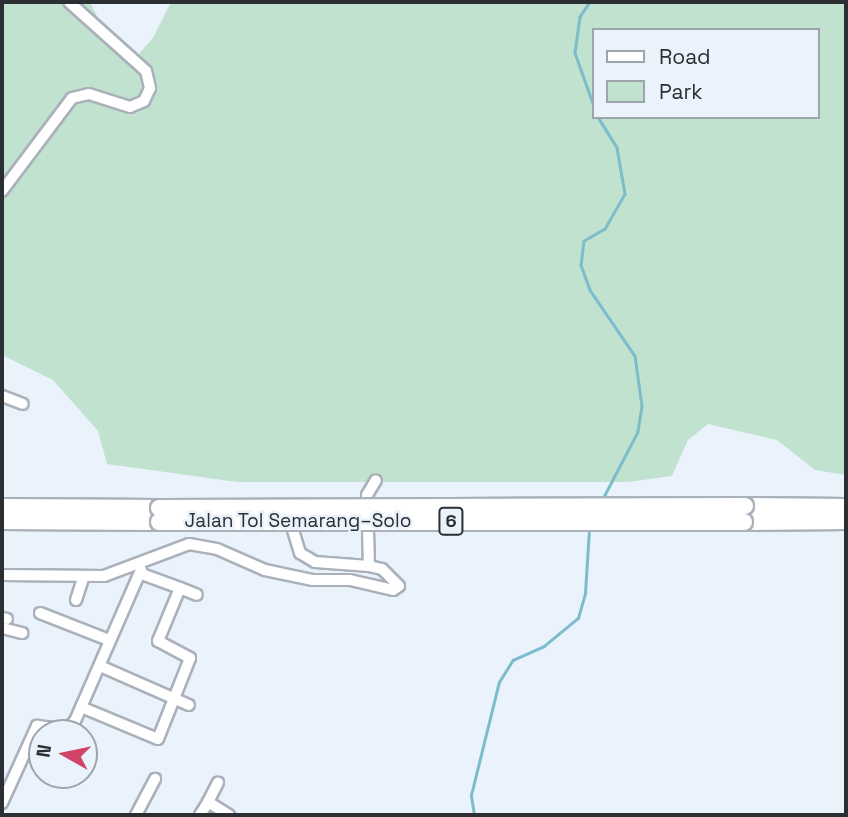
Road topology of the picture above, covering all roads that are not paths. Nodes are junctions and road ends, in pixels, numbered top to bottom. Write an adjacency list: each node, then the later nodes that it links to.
1 (69, 2): 2 (street)
2 (2, 191)
3 (2, 397): 4 (street)
4 (23, 404)
5 (376, 480): 13 (street)
6 (846, 506): 8 (highway, Jalan Tol Semarang–Solo / 6)
7 (2, 507): 9 (highway, Jalan Tol Semarang–Solo / 6)
8 (744, 514): 9 (highway, Jalan Tol Semarang–Solo / 6, bridge); 11 (highway, Jalan Tol Semarang–Solo / 6)
9 (159, 515): 10 (highway, Jalan Tol Semarang–Solo / 6)
10 (2, 521)
11 (846, 521)
12 (293, 530): 13 (street)
13 (369, 566): 14 (street)
14 (140, 569): 16 (street); 17 (street); 23 (street)
15 (2, 575): 16 (street)
16 (83, 578): 19 (street)
17 (180, 588): 18 (street); 25 (street)
18 (197, 595)
19 (76, 600)
20 (40, 613): 23 (street)
21 (3, 622): 22 (street)
22 (22, 633)
23 (109, 640): 24 (street)
24 (100, 666): 25 (street); 27 (street)
25 (175, 698): 26 (street); 27 (street)
26 (189, 705)
27 (81, 707): 31 (street)
28 (155, 779): 32 (street)
29 (218, 782): 30 (street)
30 (208, 802): 33 (street); 34 (street)
31 (2, 803)
32 (136, 815)
33 (200, 815)
34 (229, 815)

